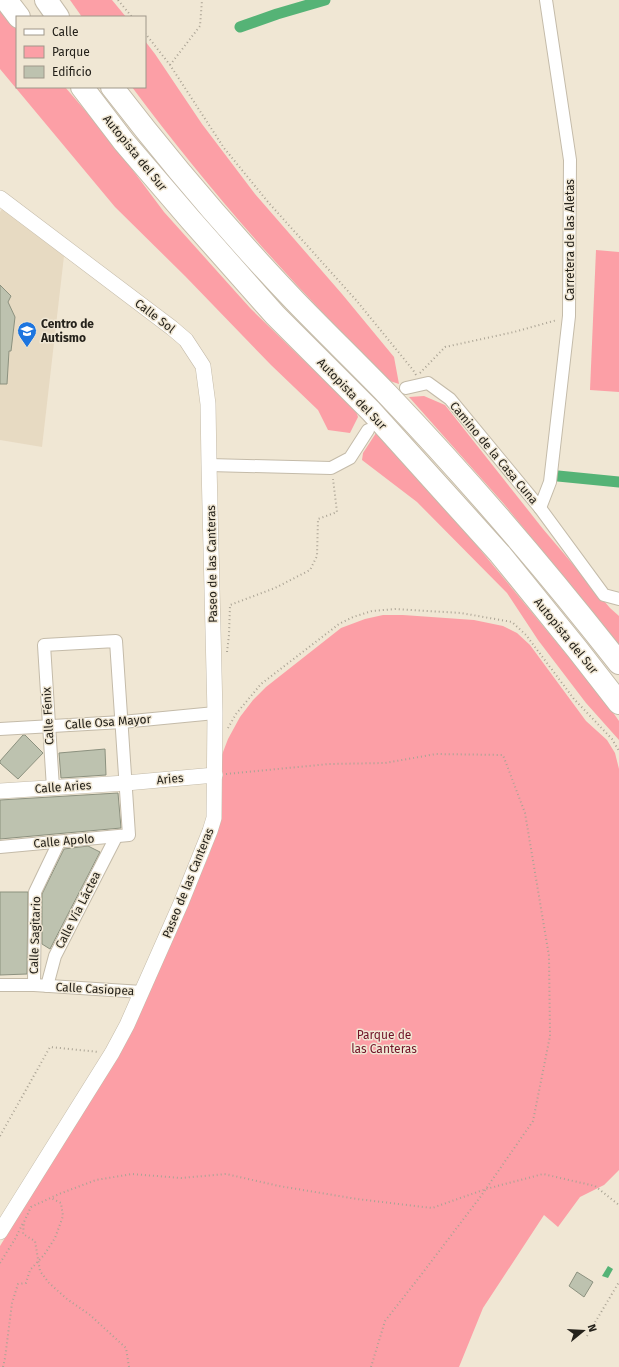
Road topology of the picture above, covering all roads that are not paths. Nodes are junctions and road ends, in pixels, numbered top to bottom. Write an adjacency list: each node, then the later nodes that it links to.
1 (6, 0): 6 (highway)
2 (16, 0): 7 (highway)
3 (46, 0): 8 (highway)
4 (60, 0): 9 (highway)
5 (546, 0): 18 (street, Carretera de las Aletas)
6 (18, 16)
7 (28, 16)
8 (57, 16)
9 (71, 16)
10 (83, 88): 23 (highway, Autopista del Sur)
11 (113, 88): 13 (highway, Autopista del Sur)
12 (120, 88): 13 (highway)
13 (142, 126): 22 (highway, Autopista del Sur)
14 (1, 200): 17 (street, Calle Sol)
15 (406, 388): 20 (street, Camino de la Casa Cuna)
16 (368, 430): 17 (street)
17 (209, 465): 19 (street, Calle Sol)
18 (550, 482): 20 (street, Camino de la Casa Cuna)
19 (210, 490): 24 (street, Paseo de las Canteras)
20 (540, 508): 21 (street, Camino de la Casa Cuna)
21 (619, 599)
22 (619, 663)
23 (619, 703)
24 (215, 713): 25 (street, Calle Osa Mayor); 28 (street, Paseo de las Canteras)
25 (122, 722): 26 (street, Calle Osa Mayor); 26 (street, Calle Fénix); 29 (street)
26 (49, 727): 27 (street, Calle Osa Mayor); 30 (street, Calle Fénix)
27 (0, 729)
28 (215, 775): 29 (street, Aries); 38 (street, Paseo de las Canteras)
29 (126, 783): 30 (street, Calle Aries); 32 (street, Calle Apolo)
30 (53, 788): 31 (street, Calle Aries)
31 (0, 791)
32 (116, 837): 33 (street, Calle Apolo); 37 (street, Calle Vía Láctea)
33 (59, 842): 34 (street, Calle Apolo); 36 (street, Calle Sagitario)
34 (0, 847)
35 (0, 985): 36 (street, Calle Casiopea)
36 (34, 985): 37 (street, Calle Casiopea)
37 (47, 986): 38 (street, Calle Casiopea)
38 (142, 992): 39 (street, Paseo de las Canteras)
39 (0, 1232)

